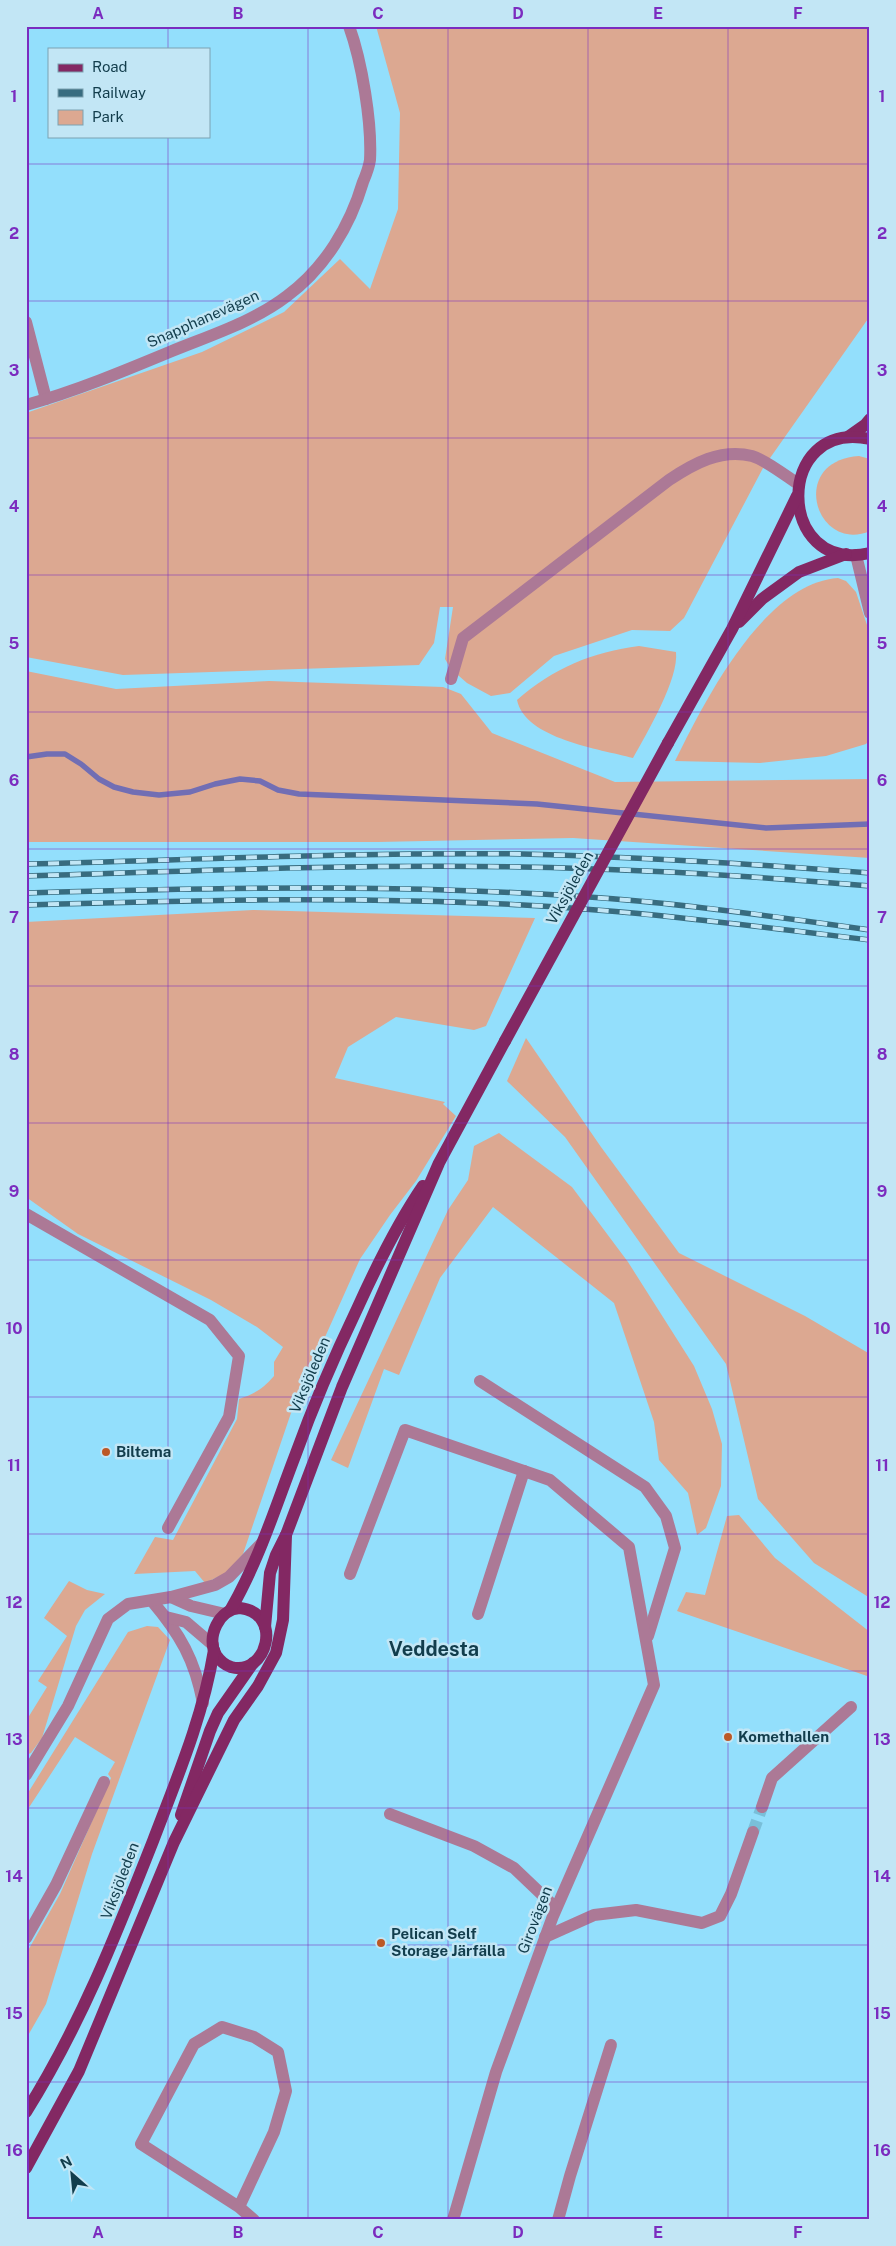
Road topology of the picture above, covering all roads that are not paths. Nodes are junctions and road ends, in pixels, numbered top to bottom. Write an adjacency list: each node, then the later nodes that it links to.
1 (349, 26): 5 (street, Snapphanevägen)
2 (26, 322): 4 (street)
3 (26, 363): 4 (street)
4 (39, 371): 5 (street)
5 (46, 399): 6 (street, Snapphanevägen)
6 (26, 405)
7 (870, 419): 8 (main road)
8 (848, 437): 9 (main road); 10 (main road, Viksjöleden)
9 (870, 439)
10 (797, 490): 12 (main road); 14 (main road, Viksjöleden); 15 (street)
11 (870, 553): 12 (main road, Viksjöleden)
12 (851, 555): 13 (street); 14 (main road, Viksjöleden)
13 (870, 613)
14 (732, 628): 16 (main road, Viksjöleden, bridge)
15 (451, 679)
16 (439, 1163): 21 (main road, Viksjöleden); 22 (main road, Viksjöleden)
17 (26, 1214): 20 (street)
18 (480, 1381): 30 (street)
19 (524, 1471): 23 (street, Girovägen); 27 (street); 30 (street, Girovägen)
20 (168, 1528)
21 (286, 1535): 29 (main road, Viksjöleden); 40 (main road, Viksjöleden)
22 (265, 1539): 24 (street); 26 (main road, Viksjöleden)
23 (350, 1574)
24 (171, 1597): 25 (street); 26 (street)
25 (152, 1601): 28 (street); 35 (street)
26 (228, 1611): 29 (main road); 31 (main road)
27 (478, 1614)
28 (166, 1617): 31 (street); 33 (street)
29 (265, 1627): 32 (main road)
30 (647, 1638): 41 (street, Girovägen)
31 (214, 1648): 32 (main road); 33 (main road, Viksjöleden)
32 (253, 1663): 40 (main road, Viksjöleden)
33 (203, 1703): 45 (main road, Viksjöleden)
34 (852, 1707): 37 (street)
35 (26, 1775)
36 (104, 1782): 43 (street)
37 (762, 1807)
38 (390, 1814): 41 (street)
39 (753, 1832): 42 (street)
40 (174, 1842): 46 (main road, Viksjöleden)
41 (556, 1908): 42 (street, Girovägen)
42 (545, 1937): 49 (street, Girovägen)
43 (26, 1938)
44 (610, 2046): 50 (street)
45 (26, 2112)
46 (26, 2168)
47 (239, 2207): 47 (street); 48 (street)
48 (254, 2220)
49 (453, 2220)
50 (558, 2220)

